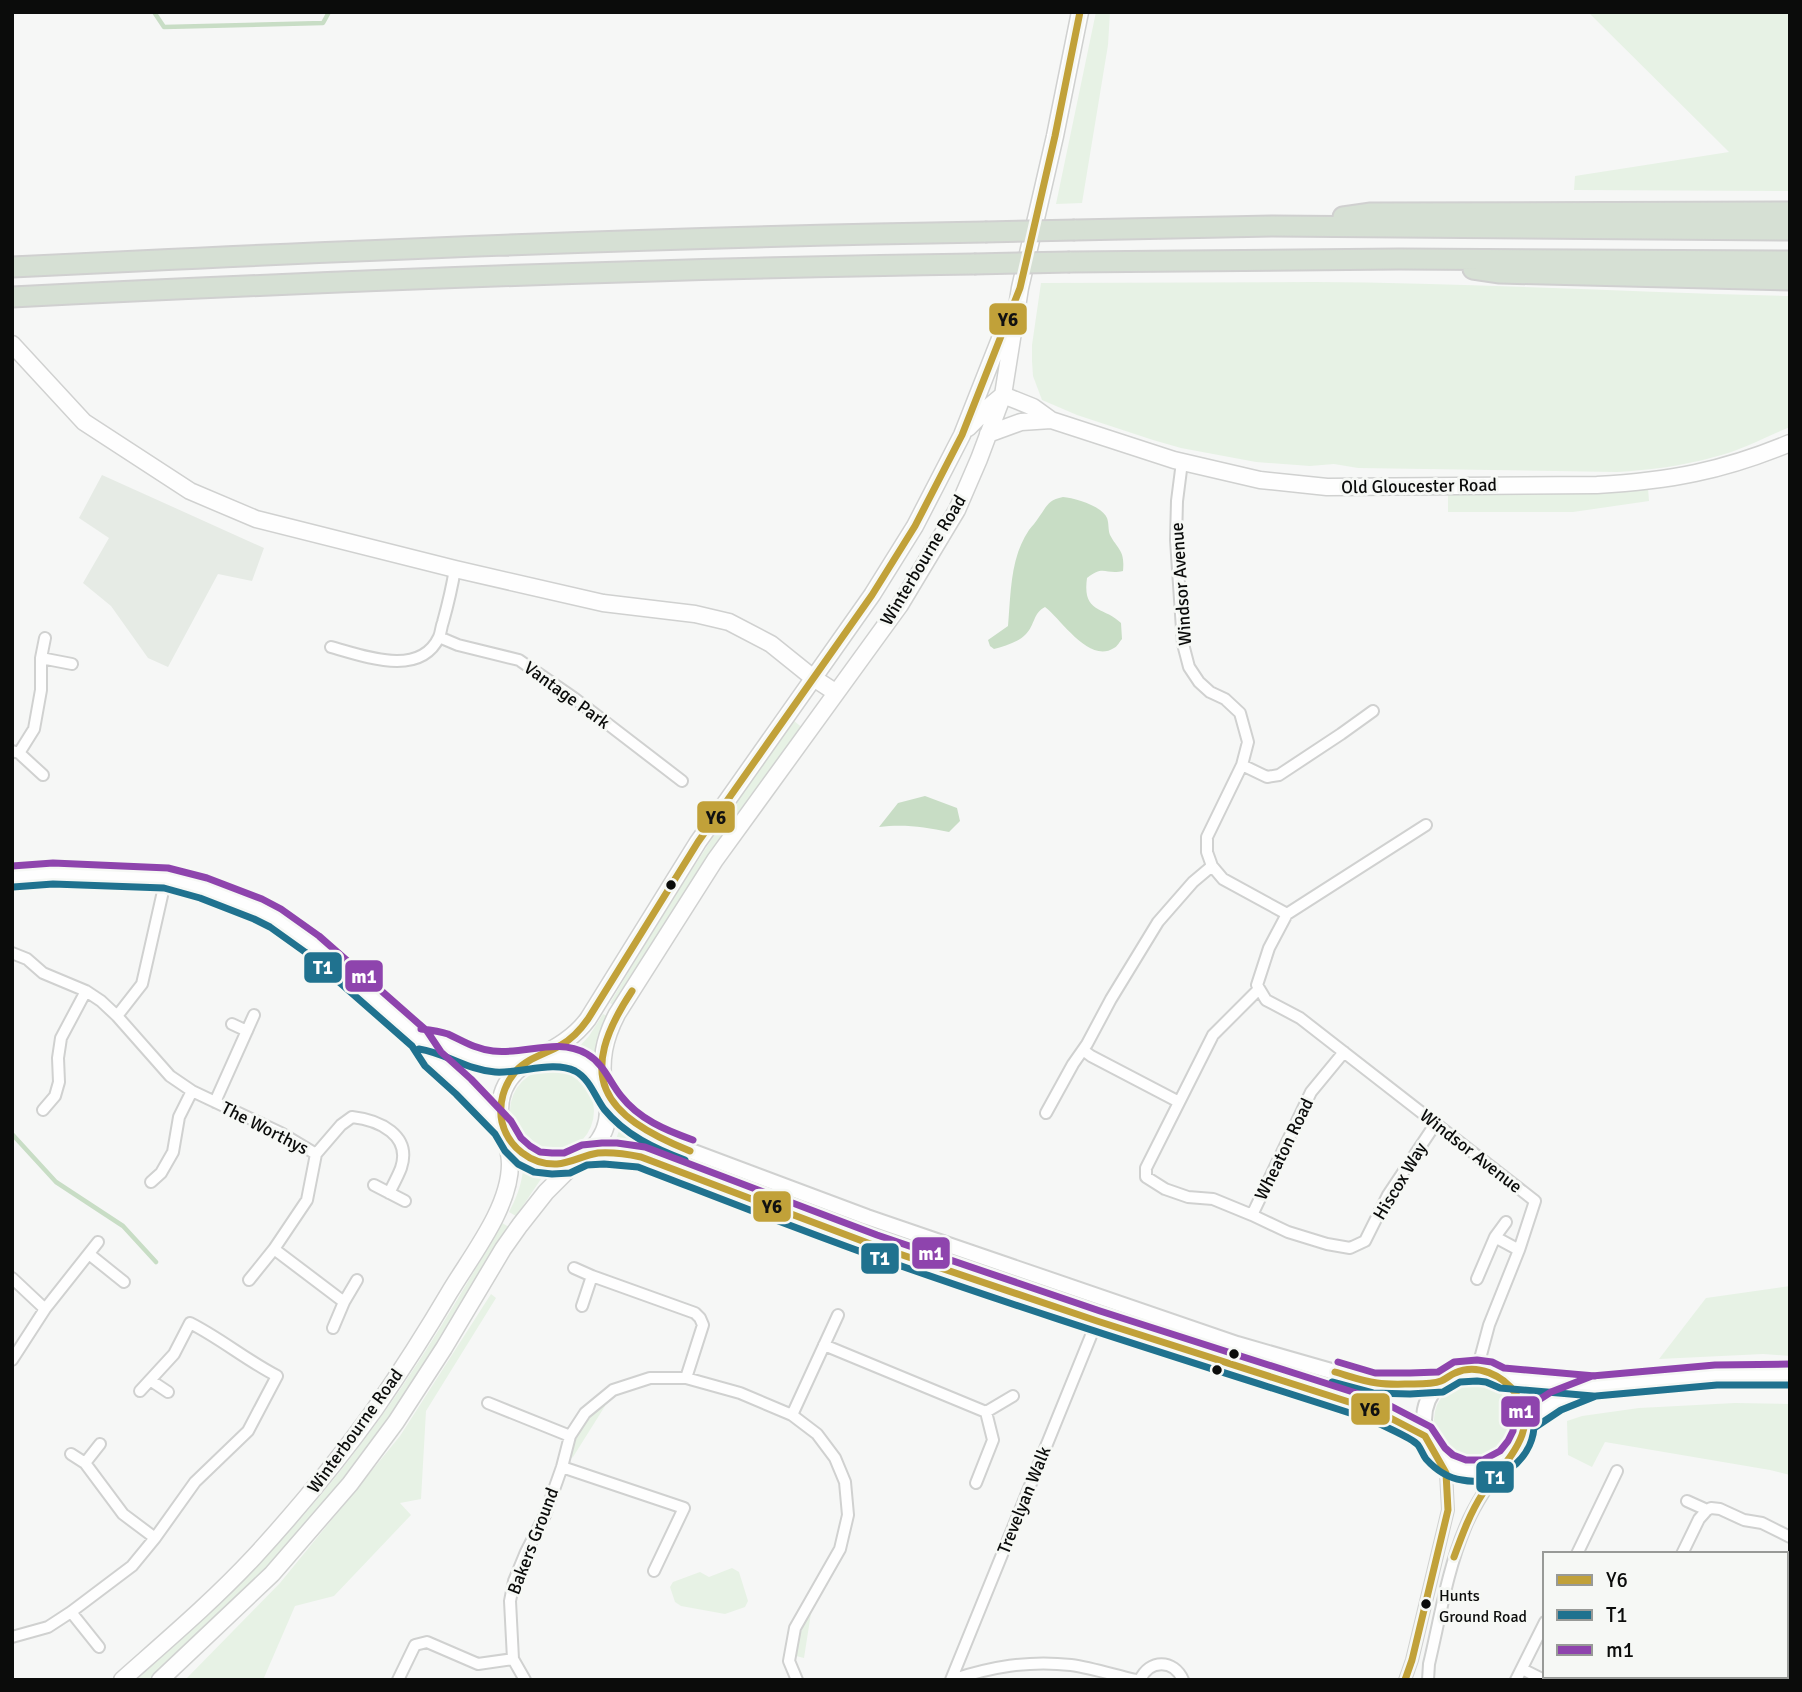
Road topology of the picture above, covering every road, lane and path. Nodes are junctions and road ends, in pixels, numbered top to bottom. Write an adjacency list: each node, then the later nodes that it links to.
1 (1080, 12): 9 (main road)
2 (1790, 212): 3 (highway)
3 (1272, 226): 4 (highway); 7 (highway, bridge)
4 (1790, 230)
5 (1399, 259): 6 (highway); 8 (highway); 10 (highway, bridge)
6 (1790, 261)
7 (12, 267)
8 (1790, 281)
9 (1020, 288): 12 (main road, Winterbourne Road); 15 (main road, Winterbourne Road)
10 (12, 297)
11 (15, 347): 18 (main road)
12 (1003, 394): 13 (main road, Old Gloucester Road); 14 (main road, Winterbourne Road); 15 (main road)
13 (1051, 420): 14 (main road, Old Gloucester Road); 17 (main road, Old Gloucester Road)
14 (989, 434): 25 (main road, Winterbourne Road)
15 (962, 435): 24 (main road, Winterbourne Road)
16 (1790, 443): 17 (main road, Old Gloucester Road)
17 (1182, 462): 28 (street, Windsor Avenue)
18 (455, 569): 20 (street); 24 (main road)
19 (45, 638): 22 (street)
20 (439, 638): 21 (street); 30 (street, Vantage Park)
21 (331, 647)
22 (41, 658): 23 (street); 27 (street)
23 (72, 664)
24 (812, 677): 25 (main road); 46 (main road, Winterbourne Road)
25 (835, 692): 47 (main road, Winterbourne Road)
26 (1373, 711): 28 (street)
27 (16, 752): 29 (street)
28 (1242, 765): 32 (street)
29 (43, 775)
30 (682, 781)
31 (1426, 825): 35 (street)
32 (1212, 866): 35 (street); 44 (street)
33 (12, 877): 34 (street)
34 (166, 878): 40 (street); 43 (street)
35 (1287, 914): 37 (street)
36 (12, 953): 38 (street, The Worthys)
37 (1259, 989): 45 (street, Windsor Avenue); 50 (street)
38 (86, 991): 40 (street, The Worthys); 51 (street)
39 (254, 1015): 42 (street, The Worthys)
40 (117, 1016): 48 (street, The Worthys)
41 (232, 1024): 42 (street)
42 (247, 1031): 49 (street, The Worthys)
43 (420, 1039): 46 (street); 54 (street)
44 (1083, 1050): 50 (street); 52 (street)
45 (1344, 1052): 53 (street, Windsor Avenue); 61 (street, Wheaton Road)
46 (533, 1059): 47 (main road); 54 (main road)
47 (605, 1090): 56 (main road); 88 (street)
48 (192, 1091): 49 (street, The Worthys); 57 (street)
49 (215, 1102): 55 (street, The Worthys)
50 (1179, 1102): 61 (street)
51 (43, 1110)
52 (1046, 1113)
53 (1436, 1123): 61 (street, Hiscox Way); 66 (street, Windsor Avenue)
54 (504, 1131): 56 (main road); 120 (main road, Winterbourne Road)
55 (316, 1154): 59 (street, The Worthys); 65 (street, The Worthys)
56 (582, 1156): 79 (street); 121 (main road, Winterbourne Road)
57 (151, 1182)
58 (374, 1185): 59 (street)
59 (389, 1193): 60 (street)
60 (405, 1201)
61 (1252, 1215)
62 (1506, 1222): 63 (street)
63 (1495, 1237): 66 (street); 71 (street)
64 (99, 1242): 67 (street)
65 (274, 1250): 72 (street, The Worthys); 75 (street)
66 (1519, 1250): 83 (street, Windsor Avenue)
67 (89, 1254): 74 (street); 77 (street)
68 (574, 1268): 69 (street)
69 (592, 1276): 76 (street); 85 (street)
70 (12, 1278): 77 (street)
71 (1477, 1279)
72 (250, 1280)
73 (357, 1280): 75 (street)
74 (124, 1282)
75 (344, 1303): 80 (street)
76 (582, 1306)
77 (46, 1309): 82 (street)
78 (838, 1315): 81 (street)
79 (1097, 1321): 98 (street); 125 (street, Trevelyan Walk)
80 (333, 1328)
81 (824, 1345): 94 (street); 95 (street)
82 (12, 1360)
83 (1477, 1370): 86 (street); 88 (street)
84 (1790, 1374): 89 (street)
85 (686, 1378): 95 (street, Bakers Ground); 97 (street, Bakers Ground)
86 (1501, 1378): 89 (street); 96 (street)
87 (150, 1380): 90 (street); 91 (street); 110 (street)
88 (1441, 1382): 98 (street)
89 (1594, 1386): 96 (street)
90 (139, 1391)
91 (168, 1392)
92 (1013, 1396): 94 (street)
93 (488, 1403): 97 (street)
94 (986, 1412): 106 (street)
95 (792, 1416): 124 (street, Bakers Ground)
96 (1524, 1422): 102 (street)
97 (570, 1436): 104 (street, Bakers Ground)
98 (1425, 1436): 101 (street)
99 (100, 1444): 103 (street)
100 (71, 1454): 103 (street)
101 (1438, 1456): 102 (street); 128 (street)
102 (1507, 1459): 129 (street)
103 (85, 1463): 110 (street)
104 (562, 1467): 113 (street, Bakers Ground); 118 (street, Bakers Ground)
105 (1618, 1471): 111 (street)
106 (976, 1483)
107 (1687, 1501): 108 (street)
108 (1703, 1514): 109 (street); 112 (street)
109 (1790, 1537)
110 (156, 1538): 114 (street)
111 (1578, 1552)
112 (1683, 1552)
113 (654, 1571)
114 (71, 1612): 116 (street); 117 (street)
115 (1543, 1626): 119 (street)
116 (12, 1637)
117 (99, 1647)
118 (513, 1659): 122 (street); 123 (street, Bakers Ground)
119 (1522, 1669): 130 (street); 131 (street)
120 (122, 1680)
121 (160, 1680)
122 (398, 1680)
123 (525, 1680)
124 (797, 1680)
125 (951, 1680): 126 (street)
126 (1138, 1680): 127 (street)
127 (1184, 1680)
128 (1405, 1680)
129 (1428, 1680)
130 (1516, 1680)
131 (1544, 1680)

